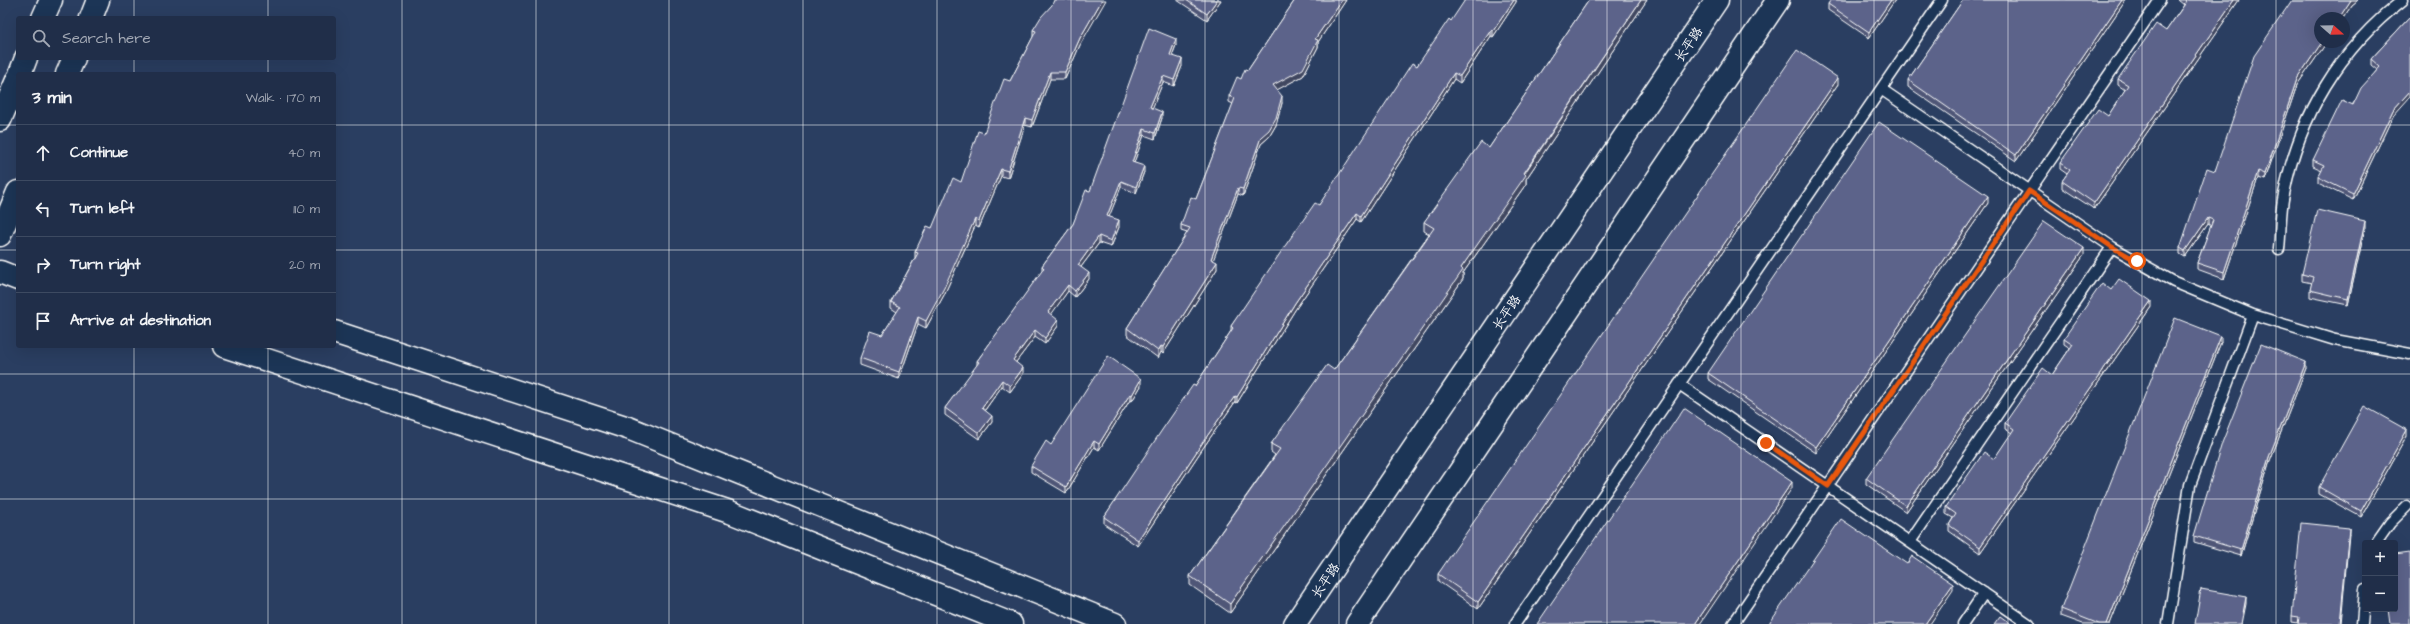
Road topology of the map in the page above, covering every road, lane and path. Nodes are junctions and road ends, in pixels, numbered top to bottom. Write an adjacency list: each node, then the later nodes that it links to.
1 (51, 0): 8 (street)
2 (98, 0): 9 (street)
3 (1717, 0): 37 (street, 长平路)
4 (1778, 0): 38 (street)
5 (1942, 0): 15 (lane)
6 (2160, 0): 17 (lane)
7 (2403, 0): 21 (lane)
8 (44, 16)
9 (92, 16)
10 (25, 60): 12 (street)
11 (73, 60): 13 (street)
12 (21, 72)
13 (69, 72)
14 (16, 83): 16 (street)
15 (1881, 89): 17 (lane); 28 (lane)
16 (0, 120)
17 (2029, 191): 20 (lane); 29 (lane)
18 (16, 198): 19 (street)
19 (6, 228)
20 (2112, 247): 24 (lane); 32 (lane)
21 (2279, 248)
22 (0, 272): 23 (street)
23 (16, 278)
24 (2253, 315): 27 (lane); 43 (lane)
25 (336, 333): 36 (street)
26 (230, 348): 35 (street)
27 (2410, 354)
28 (1679, 384): 29 (lane); 39 (lane)
29 (1828, 486): 32 (lane); 40 (lane)
30 (2407, 506): 31 (lane)
31 (2378, 540)
32 (1910, 542): 33 (lane)
33 (1984, 593): 41 (lane); 42 (lane)
34 (2363, 612): 44 (lane)
35 (1010, 624)
36 (1115, 624)
37 (1296, 624)
38 (1357, 624)
39 (1515, 624)
40 (1734, 624)
41 (1963, 624)
42 (2029, 624)
43 (2168, 624)
44 (2362, 624)

